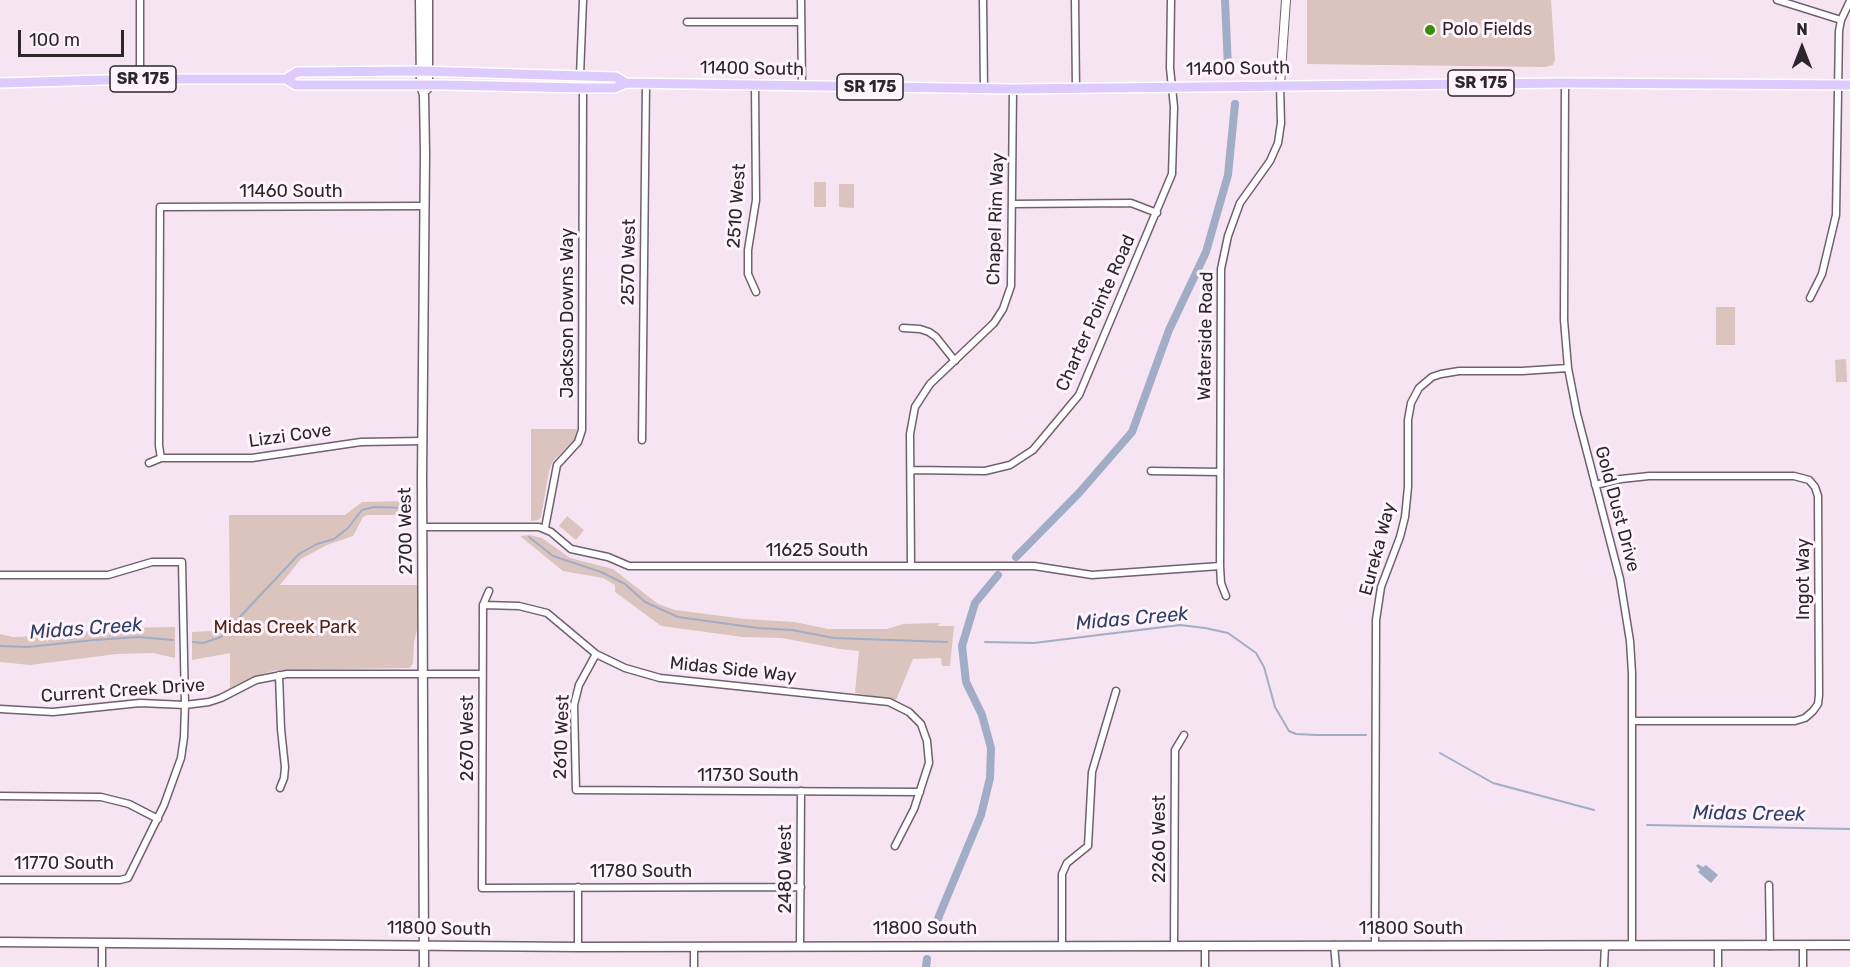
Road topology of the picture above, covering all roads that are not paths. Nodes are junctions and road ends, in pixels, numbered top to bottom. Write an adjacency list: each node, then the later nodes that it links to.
1 (140, 0): 17 (street)
2 (420, 0): 15 (main road, 2700 West)
3 (428, 0): 15 (main road, 2700 West)
4 (583, 0): 16 (street)
5 (801, 0): 14 (street)
6 (983, 0): 31 (street)
7 (1075, 0): 33 (street)
8 (1171, 0): 29 (street, Charter Pointe Road)
9 (1286, 0): 25 (street)
10 (1777, 0): 12 (street)
11 (1850, 1): 12 (street)
12 (1841, 21): 27 (street)
13 (687, 22): 14 (street)
14 (801, 22): 26 (street)
15 (424, 71): 16 (main road, 11400 South / SR 175); 18 (main road, 11400 South / SR 175); 23 (main road, 2700 West)
16 (580, 76): 20 (main road, 11400 South / SR 175)
17 (140, 79): 18 (main road, 11400 South / SR 175); 19 (main road, 11400 South / SR 175)
18 (286, 79): 23 (main road, 11400 South / SR 175)
19 (0, 83)
20 (626, 83): 22 (main road, 11400 South / SR 175); 30 (main road, 11400 South / SR 175)
21 (1565, 83): 25 (main road, 11400 South / SR 175); 27 (main road, 11400 South / SR 175); 41 (street, Gold Dust Drive)
22 (646, 84): 24 (main road, 11400 South / SR 175); 42 (street, 2570 West)
23 (424, 85): 30 (main road, 11400 South / SR 175); 35 (main road, 2700 West)
24 (755, 85): 26 (main road, 11400 South / SR 175); 37 (street, 2510 West)
25 (1280, 85): 29 (main road, 11400 South / SR 175); 48 (street, Waterside Road)
26 (802, 86): 31 (main road, 11400 South / SR 175)
27 (1838, 86): 28 (main road, 11400 South / SR 175); 38 (street)
28 (1850, 86)
29 (1172, 87): 33 (main road, 11400 South / SR 175); 36 (street, Charter Pointe Road)
30 (583, 88): 51 (street, Jackson Downs Way)
31 (984, 89): 32 (main road, 11400 South / SR 175)
32 (1013, 89): 33 (main road, 11400 South / SR 175); 34 (street, Chapel Rim Way)
33 (1076, 89)
34 (1013, 204): 36 (street); 40 (street, Chapel Rim Way)
35 (423, 206): 43 (main road, 2700 West); 44 (street, 11460 South)
36 (1156, 213): 46 (street, Charter Pointe Road)
37 (756, 292)
38 (1810, 298)
39 (903, 328): 40 (street)
40 (955, 361): 46 (street, Chapel Rim Way)
41 (1568, 368): 49 (street, Gold Dust Drive); 84 (street, Eureka Way)
42 (642, 440)
43 (423, 441): 44 (street, Lizzi Cove); 50 (main road, 2700 West)
44 (161, 458): 45 (street, Lizzi Cove)
45 (149, 463)
46 (910, 470): 52 (street, Chapel Rim Way)
47 (1151, 471): 48 (street)
48 (1220, 472): 53 (street, Waterside Road)
49 (1595, 485): 65 (street, Gold Dust Drive); 65 (street, Ingot Way)
50 (423, 527): 51 (street); 59 (main road, 2700 West)
51 (545, 528): 52 (street, 11625 South)
52 (911, 566): 53 (street, 11625 South)
53 (1220, 566): 56 (street, Waterside Road)
54 (0, 575): 63 (street)
55 (489, 591): 57 (street, 2670 West)
56 (1226, 596)
57 (483, 605): 58 (street, Midas Side Way); 60 (street, 2670 West)
58 (596, 654): 68 (street, 2610 West); 70 (street, Midas Side Way)
59 (423, 674): 60 (street, Current Creek Drive); 61 (street, Current Creek Drive); 87 (main road, 2700 West)
60 (482, 674): 78 (street, 2670 West)
61 (279, 675): 63 (street, Current Creek Drive); 67 (street)
62 (1116, 691): 82 (street)
63 (185, 705): 64 (street, Current Creek Drive); 72 (street)
64 (0, 708)
65 (1632, 721): 81 (street, Gold Dust Drive)
66 (1184, 735): 89 (street, 2260 West)
67 (280, 788)
68 (576, 790): 69 (street, 11730 South)
69 (801, 791): 70 (street, 11730 South); 77 (street, 2480 West)
70 (920, 792): 73 (street, Midas Side Way)
71 (0, 796): 72 (street)
72 (158, 819): 74 (street, 11770 South)
73 (895, 846)
74 (0, 880)
75 (1769, 885): 92 (street)
76 (578, 887): 77 (street, 11780 South); 78 (street, 11780 South); 94 (street)
77 (801, 887): 88 (street, 2480 West)
78 (482, 888)
79 (0, 942): 80 (main road, 11800 South)
80 (102, 943): 87 (main road, 11800 South); 96 (street)
81 (1632, 944): 85 (main road, 11800 South); 91 (main road, 11800 South)
82 (1062, 945): 88 (main road, 11800 South); 89 (main road, 11800 South)
83 (1334, 945): 84 (main road, 11800 South); 90 (main road, 11800 South); 100 (street)
84 (1375, 945): 85 (main road, 11800 South)
85 (1605, 945): 101 (street)
86 (1850, 945): 93 (main road, 11800 South)
87 (425, 946): 94 (main road, 11800 South); 97 (main road, 2700 West)
88 (800, 946): 95 (main road, 11800 South)
89 (1174, 946): 90 (main road, 11800 South)
90 (1205, 946): 99 (street)
91 (1718, 946): 92 (main road, 11800 South); 102 (street)
92 (1770, 946): 93 (main road, 11800 South)
93 (1803, 946): 103 (street)
94 (578, 947): 95 (main road, 11800 South)
95 (694, 947): 98 (street)
96 (102, 967)
97 (424, 967)
98 (694, 967)
99 (1205, 967)
100 (1336, 967)
101 (1604, 967)
102 (1718, 967)
103 (1803, 967)

